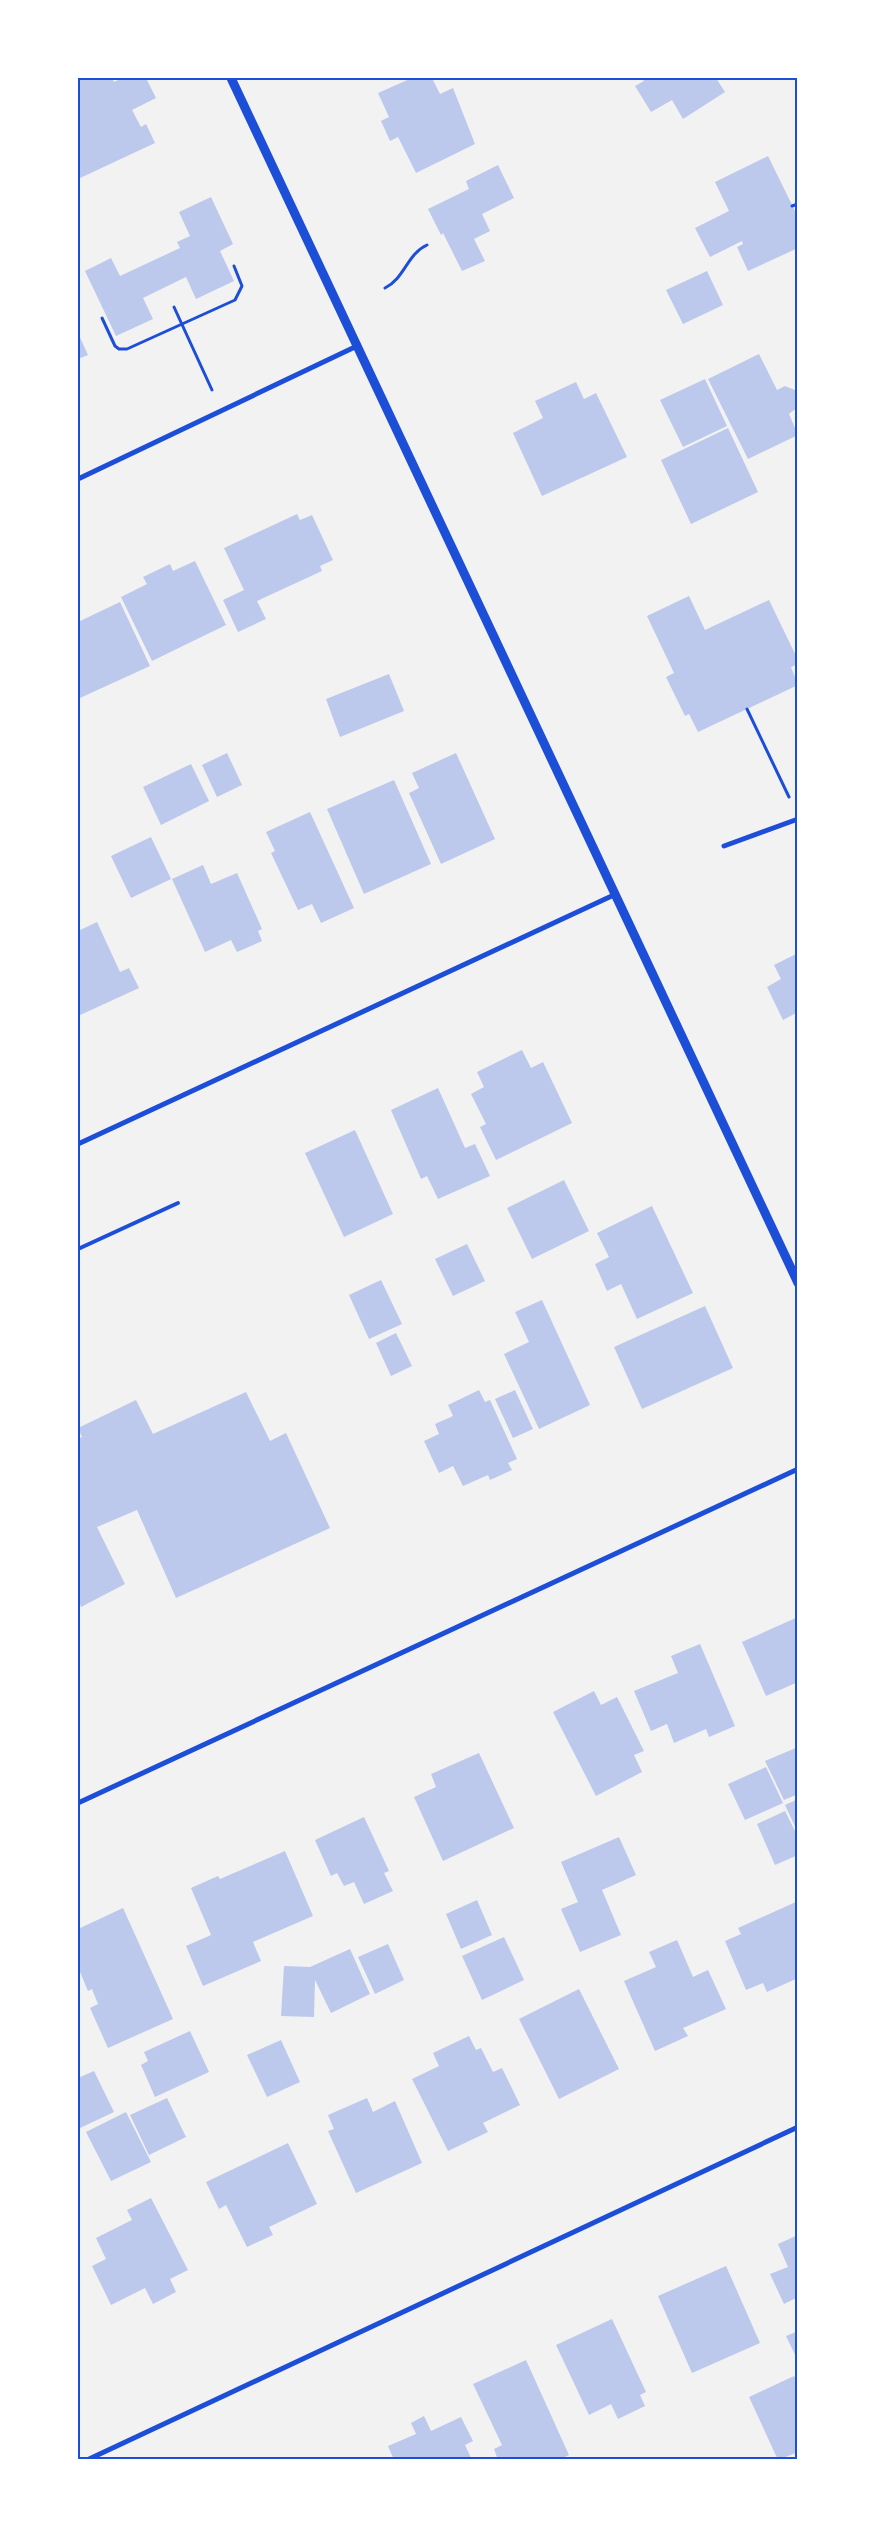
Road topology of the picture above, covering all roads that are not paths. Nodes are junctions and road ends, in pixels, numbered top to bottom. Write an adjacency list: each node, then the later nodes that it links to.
1 (231, 78): 2 (street)
2 (357, 346): 3 (street); 6 (street)
3 (78, 478)
4 (798, 819): 5 (street)
5 (724, 846)
6 (616, 894): 7 (street); 10 (street)
7 (78, 1144)
8 (178, 1203): 9 (lane)
9 (78, 1248)
10 (798, 1283)
11 (798, 1469): 12 (street)
12 (78, 1803)
13 (798, 2126): 14 (street)
14 (87, 2460)

